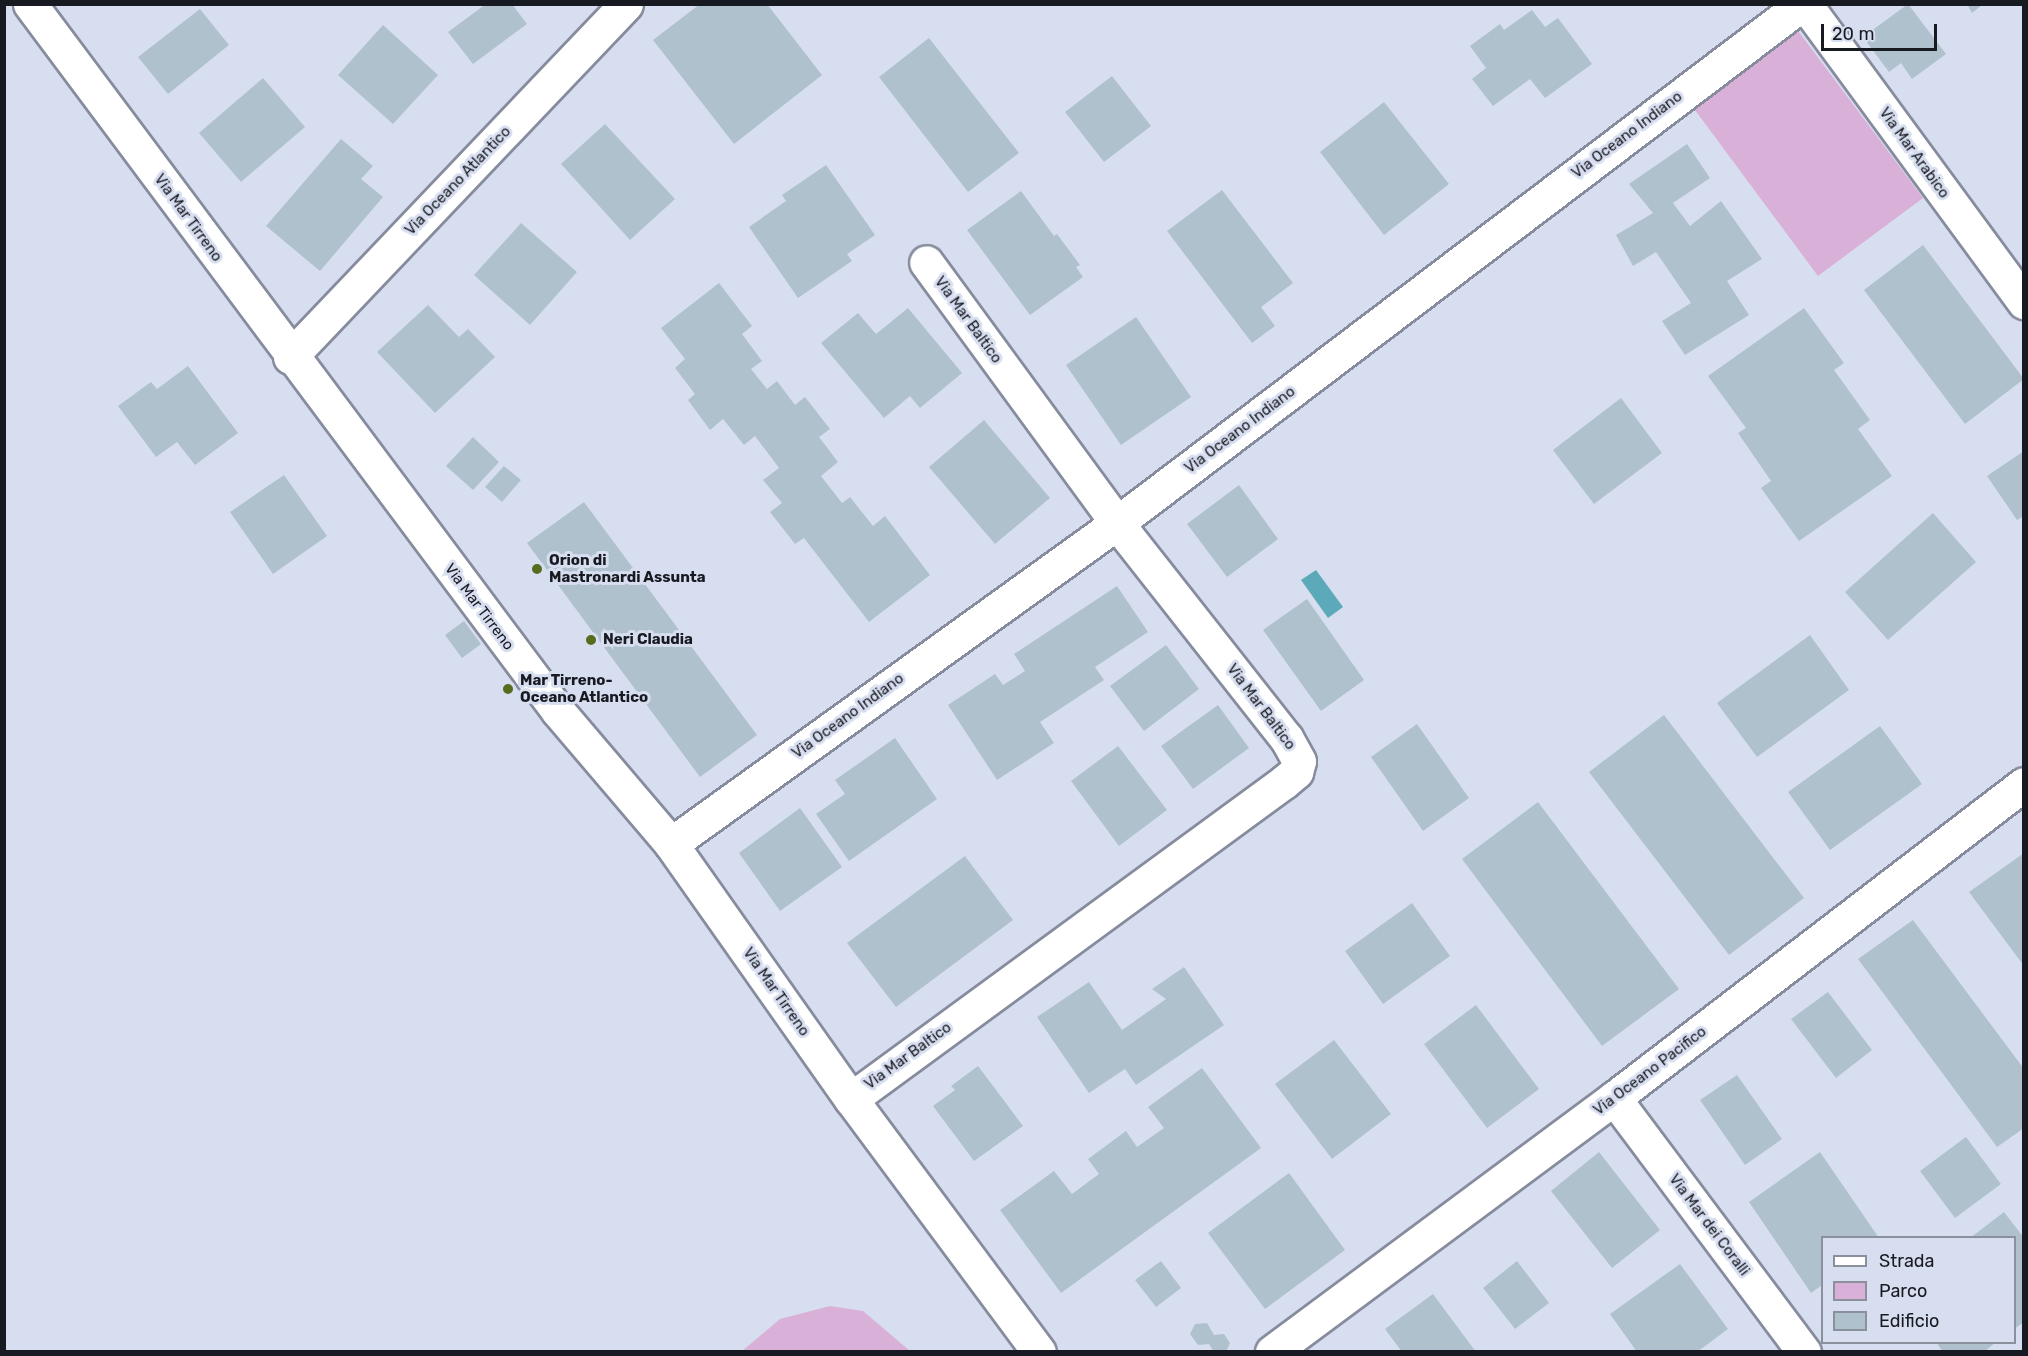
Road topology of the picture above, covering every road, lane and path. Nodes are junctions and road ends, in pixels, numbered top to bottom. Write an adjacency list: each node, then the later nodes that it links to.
1 (30, 4): 6 (street, Via Mar Tirreno)
2 (626, 4): 6 (street, Via Oceano Atlantico)
3 (1803, 4): 5 (street, Via Mar Arabico); 7 (street, Via Oceano Indiano)
4 (926, 262): 7 (street, Via Mar Baltico)
5 (2024, 302)
6 (290, 357): 9 (street, Via Mar Tirreno)
7 (1117, 523): 9 (street, Via Oceano Indiano); 11 (street, Via Mar Baltico)
8 (2024, 784): 10 (street, Via Oceano Pacifico)
9 (671, 844): 11 (street, Via Mar Tirreno)
10 (1614, 1098): 13 (street, Via Oceano Pacifico); 14 (street, Via Mar dei Coralli)
11 (851, 1099): 12 (street, Via Mar Tirreno)
12 (1040, 1352)
13 (1272, 1352)
14 (1804, 1352)

